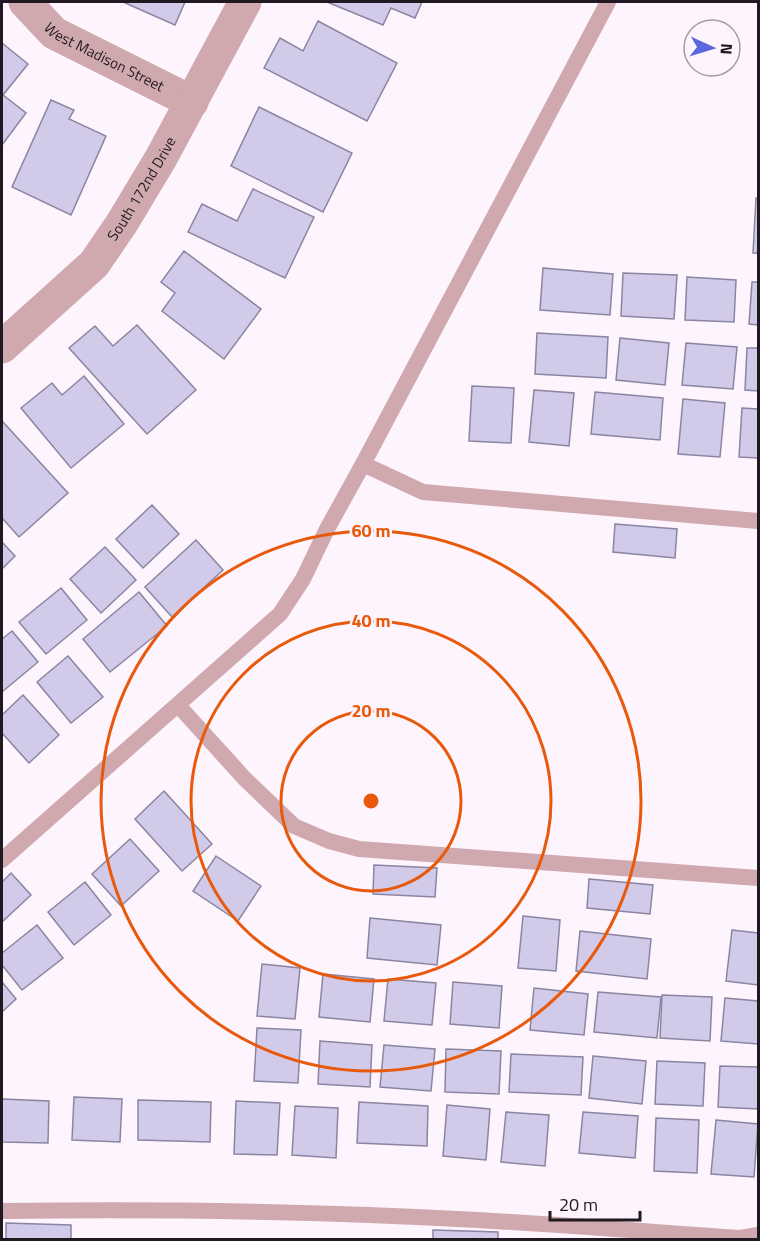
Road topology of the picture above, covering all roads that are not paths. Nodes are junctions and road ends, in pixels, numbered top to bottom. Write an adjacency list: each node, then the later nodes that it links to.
1 (25, 2): 4 (street, West Madison Street)
2 (245, 2): 4 (street, South 172nd Drive)
3 (608, 2): 6 (lane)
4 (192, 102): 5 (street, South 172nd Drive)
5 (2, 347)
6 (363, 464): 7 (lane); 8 (lane)
7 (759, 521)
8 (178, 705): 9 (lane); 10 (lane)
9 (2, 860)
10 (759, 878)
11 (2, 1210): 12 (lane)
12 (759, 1235)

